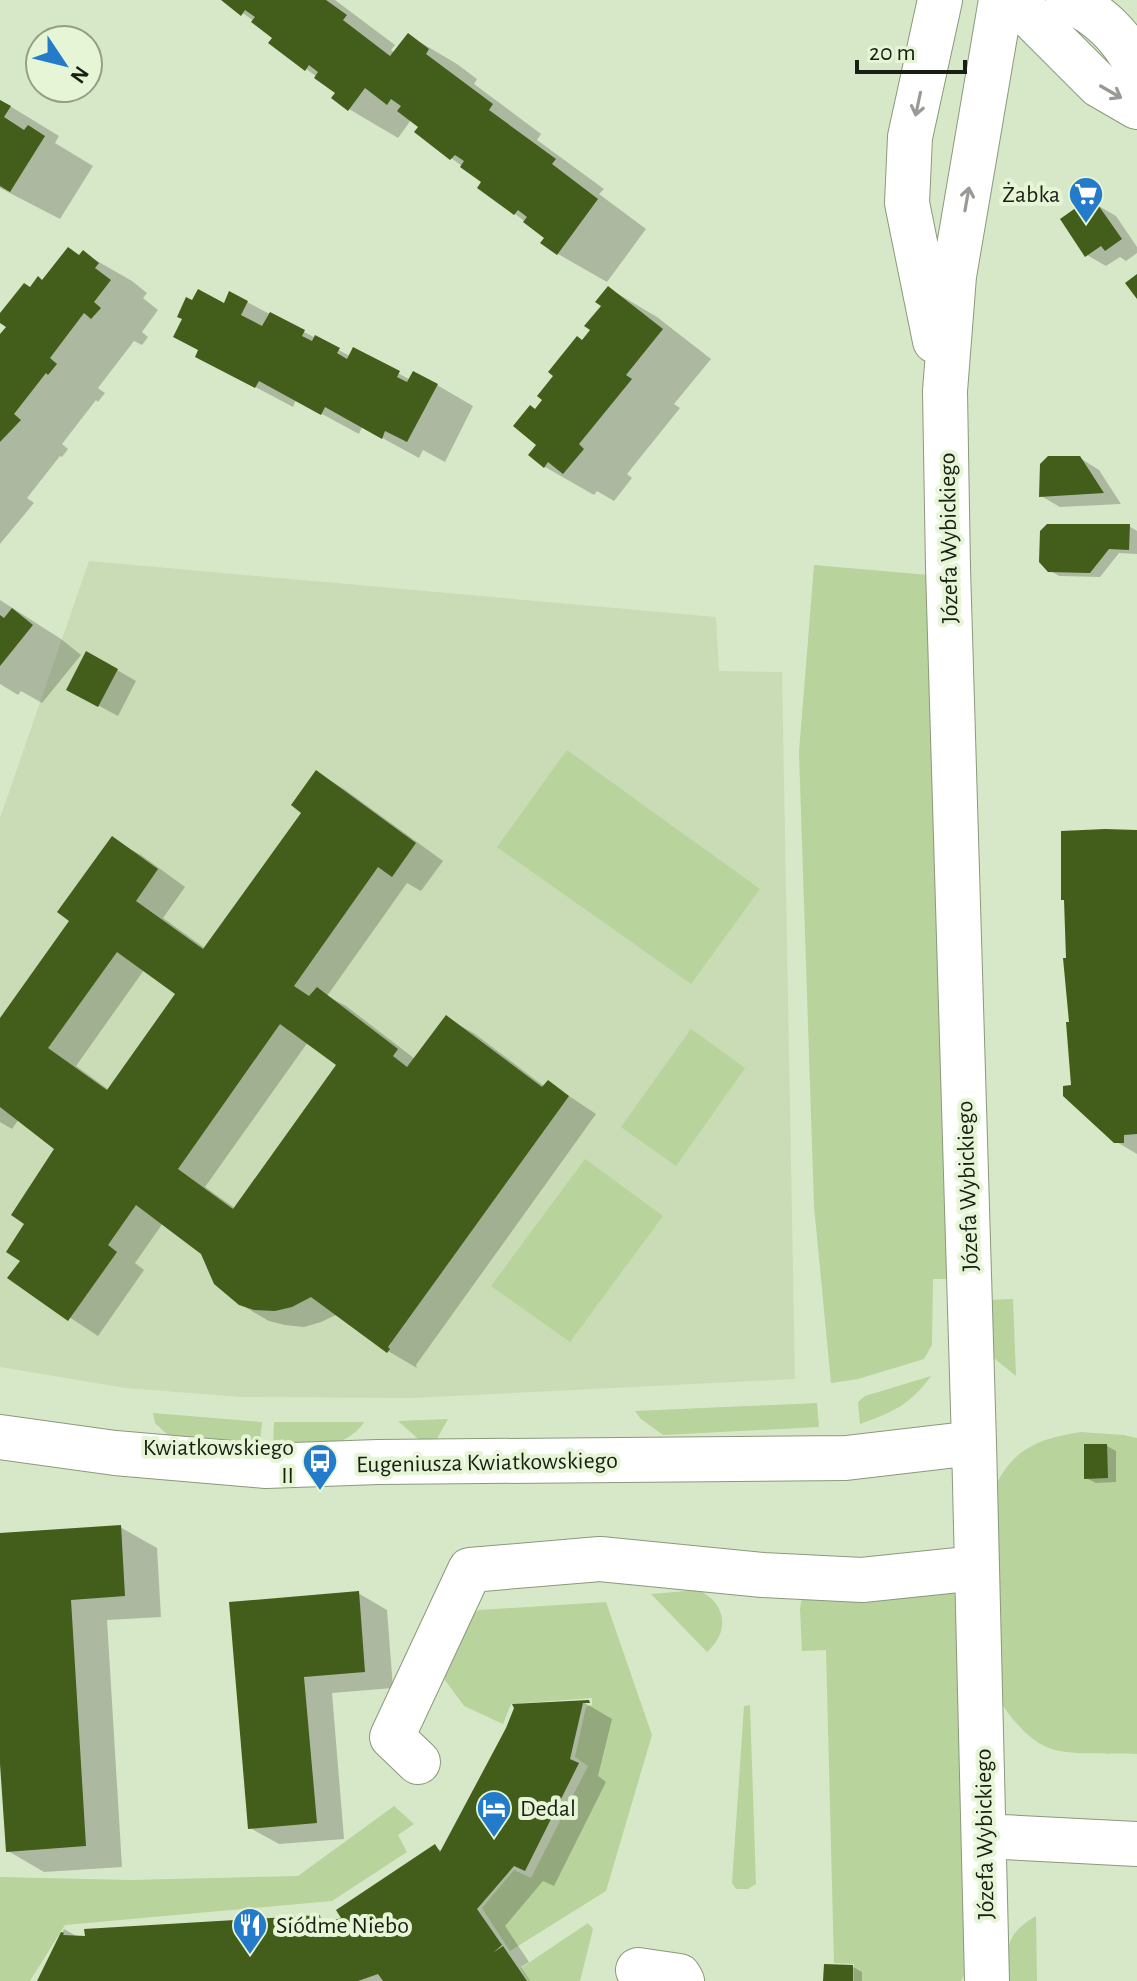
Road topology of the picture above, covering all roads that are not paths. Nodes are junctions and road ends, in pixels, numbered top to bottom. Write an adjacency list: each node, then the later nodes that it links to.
1 (940, 0): 7 (street, Józefa Wybickiego, one-way to 7)
2 (1001, 0): 7 (street, Józefa Wybickiego, one-way to 2)
3 (1014, 0): 6 (street, one-way to 6)
4 (1068, 0): 5 (street)
5 (1137, 67)
6 (1137, 107)
7 (945, 391): 9 (street, Józefa Wybickiego)
8 (0, 1437): 9 (street, Eugeniusza Kwiatkowskiego)
9 (974, 1443): 10 (street, Józefa Wybickiego)
10 (977, 1568): 11 (street); 12 (street, Józefa Wybickiego)
11 (418, 1762)
12 (984, 1836): 13 (street); 16 (street, Józefa Wybickiego)
13 (1137, 1844)
14 (638, 1970): 15 (street)
15 (682, 1981)
16 (987, 1981)

